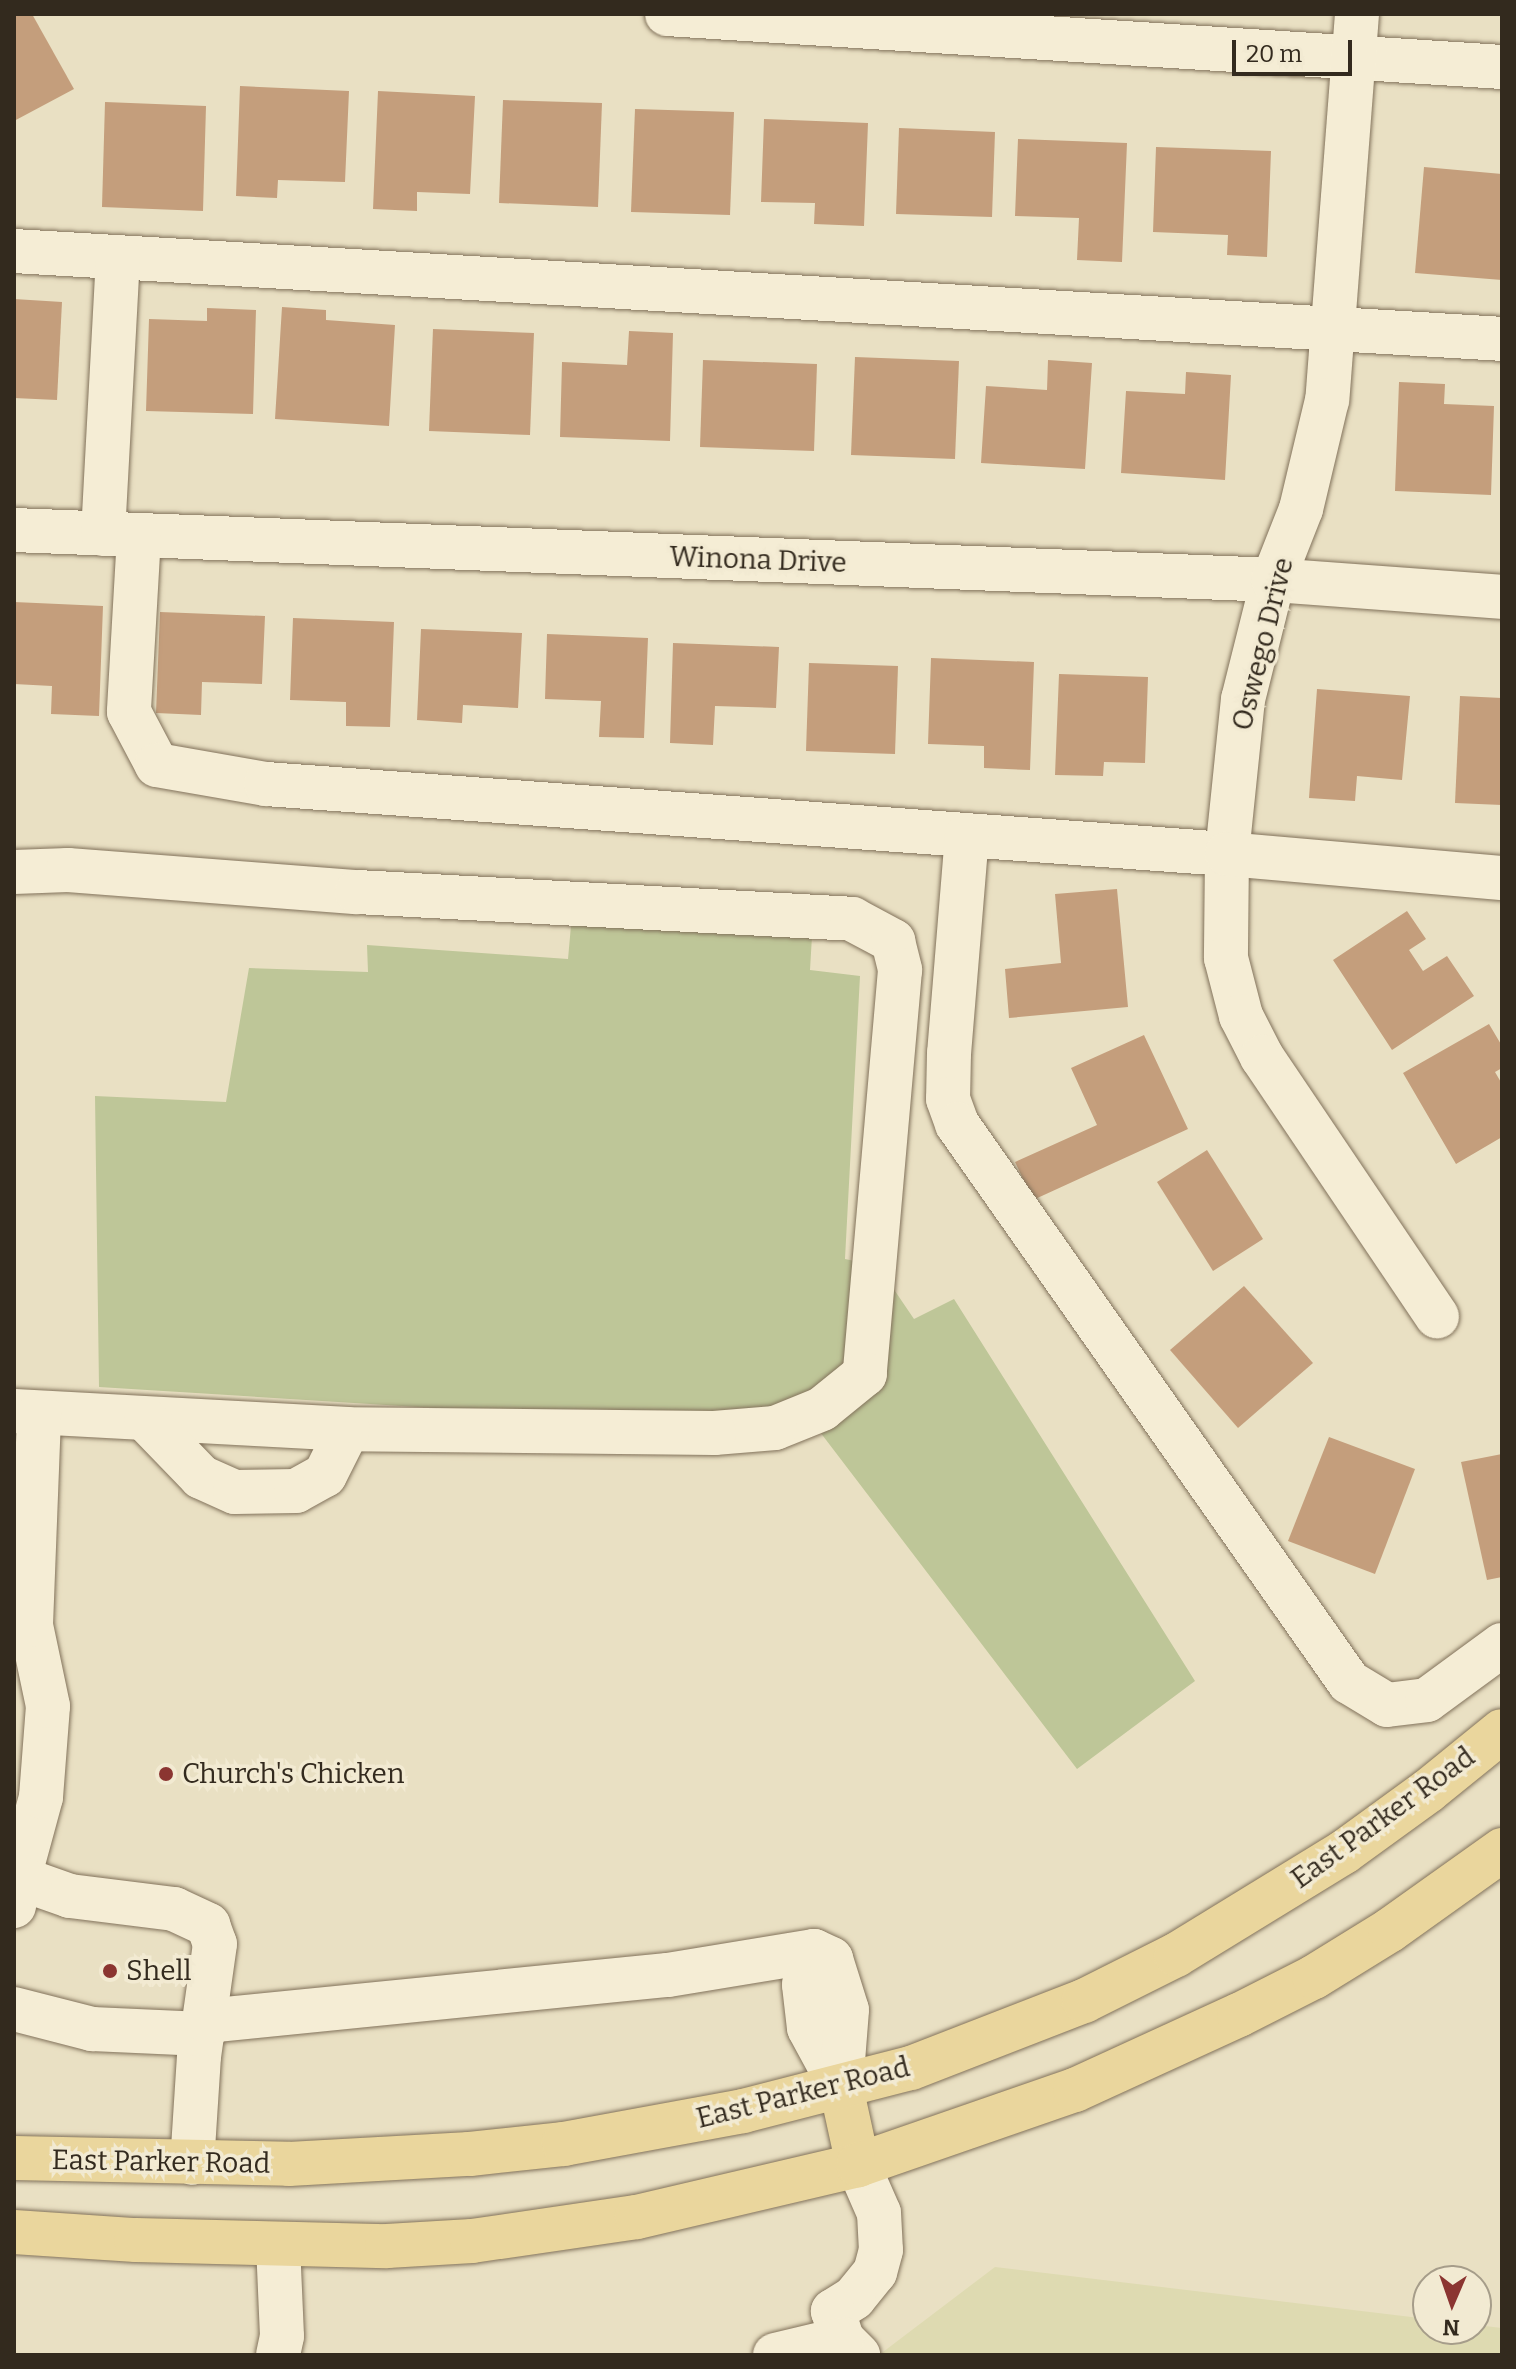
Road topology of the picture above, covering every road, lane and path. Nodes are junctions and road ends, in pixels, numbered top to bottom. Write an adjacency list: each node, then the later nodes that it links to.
1 (667, 14): 2 (street)
2 (1356, 34): 3 (street); 6 (street, Oswego Drive)
3 (1502, 67)
4 (14, 251): 5 (street)
5 (118, 257): 6 (street); 9 (street)
6 (1334, 328): 7 (street); 10 (street, Oswego Drive)
7 (1502, 339)
8 (14, 530): 9 (street, Winona Drive)
9 (121, 535): 10 (street, Winona Drive); 12 (street)
10 (1273, 580): 11 (street, Winona Drive); 13 (street, Oswego Drive)
11 (1502, 597)
12 (967, 835): 13 (street); 20 (street)
13 (1227, 854): 15 (street); 16 (street, Oswego Drive)
14 (14, 872): 19 (street)
15 (1502, 878)
16 (1437, 1316)
17 (26, 1412): 18 (street); 23 (street)
18 (146, 1420): 19 (street); 19 (street)
19 (348, 1429)
20 (1502, 1645)
21 (1502, 1731): 26 (main road, East Parker Road)
22 (1502, 1850): 29 (main road)
23 (16, 1887): 25 (street)
24 (14, 2009): 25 (street)
25 (205, 2028): 26 (street); 28 (street)
26 (841, 2087): 28 (main road, East Parker Road); 29 (main road)
27 (14, 2158): 28 (main road, East Parker Road)
28 (192, 2163)
29 (858, 2165): 31 (main road); 32 (street)
30 (14, 2232): 31 (main road)
31 (278, 2244): 33 (street)
32 (850, 2347): 34 (street)
33 (278, 2355)
34 (775, 2355)

